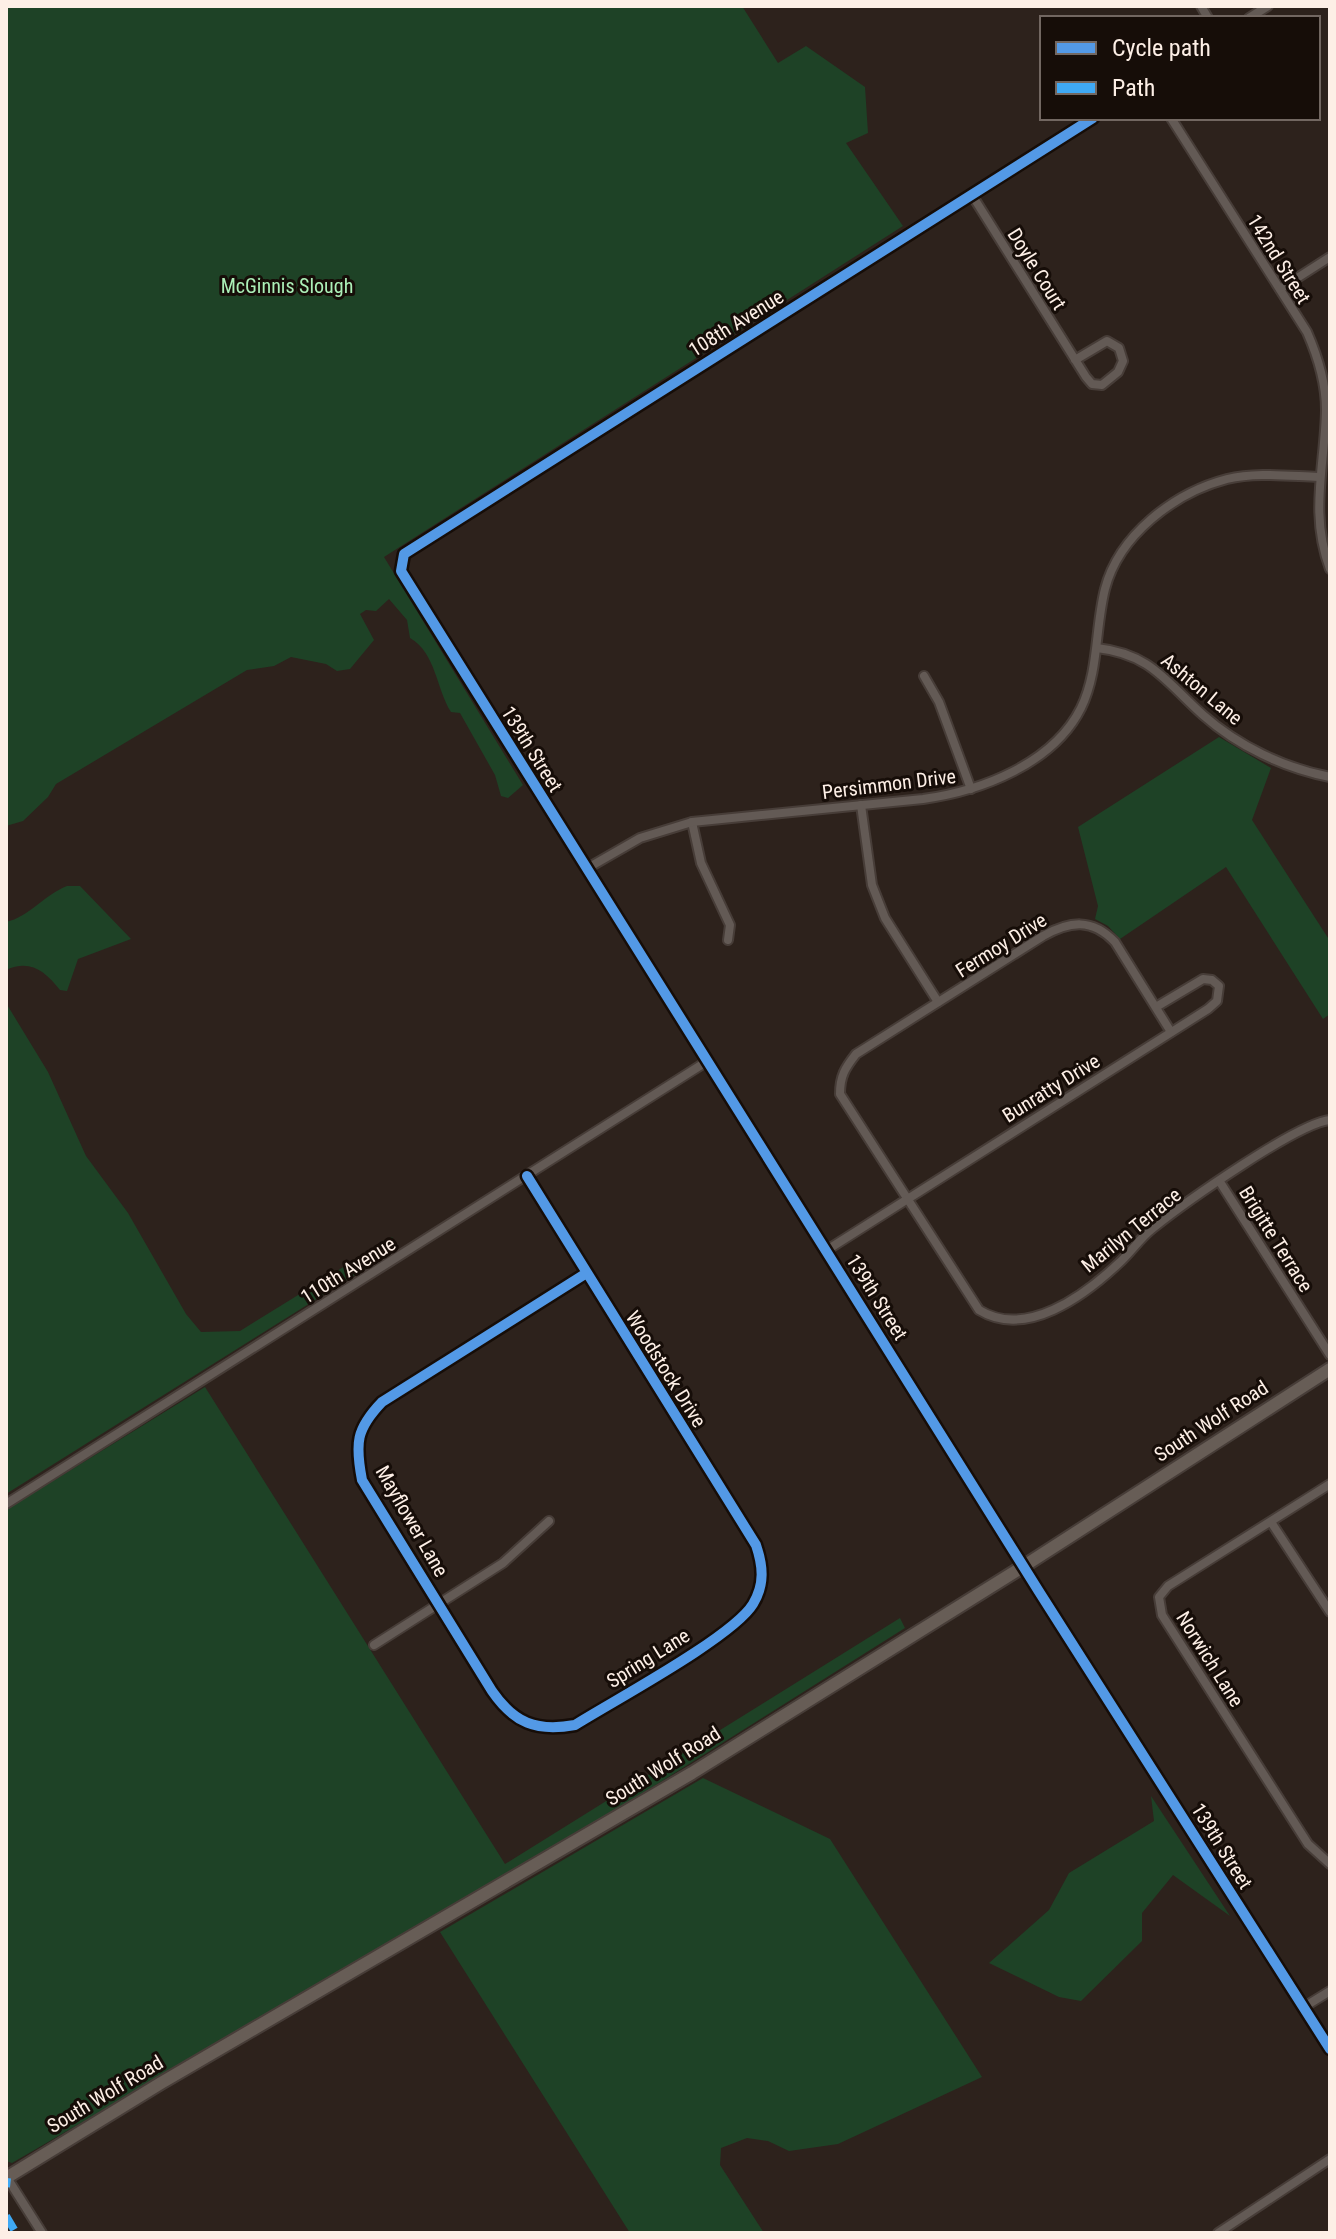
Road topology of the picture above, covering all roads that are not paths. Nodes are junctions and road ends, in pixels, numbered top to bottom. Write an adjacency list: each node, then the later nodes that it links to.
1 (1090, 120): 3 (street, 108th Avenue)
2 (1172, 120): 5 (street, 142nd Street)
3 (972, 195): 6 (street, Doyle Court); 8 (street, 108th Avenue)
4 (1330, 257): 5 (street)
5 (1280, 289): 7 (street, 142nd Street)
6 (1075, 360): 6 (street, Doyle Court)
7 (1318, 477): 9 (street, 142nd Street); 10 (street, Persimmon Drive)
8 (400, 561): 16 (street, 139th Street)
9 (1330, 569)
10 (1097, 648): 12 (street, Ashton Lane); 13 (street, Persimmon Drive)
11 (924, 676): 13 (street)
12 (1330, 777)
13 (971, 789): 14 (street, Persimmon Drive)
14 (861, 805): 15 (street, Persimmon Drive); 18 (street)
15 (692, 822): 16 (street, Persimmon Drive); 17 (street)
16 (586, 869): 21 (street, 139th Street)
17 (728, 940)
18 (938, 1002): 19 (street, Fermoy Drive); 25 (street, Fermoy Drive)
19 (1156, 1007): 20 (street, Fermoy Drive); 20 (street, Bunratty Drive)
20 (1171, 1032): 25 (street, Bunratty Drive)
21 (706, 1062): 23 (street, 110th Avenue); 26 (street, 139th Street)
22 (1330, 1120): 24 (street, Marilyn Terrace)
23 (527, 1176): 27 (street, Woodstock Drive); 31 (street, 110th Avenue)
24 (1220, 1182): 25 (street, Marilyn Terrace); 28 (street, Brigitte Terrace)
25 (906, 1199): 26 (street, Bunratty Drive)
26 (827, 1250): 34 (street, 139th Street)
27 (585, 1274): 35 (street, Woodstock Drive); 36 (street, Mayflower Lane)
28 (1330, 1355)
29 (1330, 1369): 34 (main road, South Wolf Road)
30 (1330, 1484): 33 (street, Norwich Lane)
31 (6, 1504)
32 (549, 1521): 36 (street)
33 (1271, 1522): 37 (street); 40 (street, Norwich Lane)
34 (1024, 1566): 42 (street, 139th Street); 45 (main road, South Wolf Road)
35 (761, 1584): 39 (street, Spring Lane)
36 (440, 1604): 38 (street); 39 (street, Mayflower Lane)
37 (1330, 1612)
38 (374, 1645)
39 (533, 1727)
40 (1330, 1864)
41 (1330, 1991): 42 (street)
42 (1304, 2007): 43 (street, 139th Street)
43 (1330, 2049)
44 (1330, 2159): 47 (street)
45 (6, 2177): 46 (street)
46 (42, 2233)
47 (1218, 2233)

